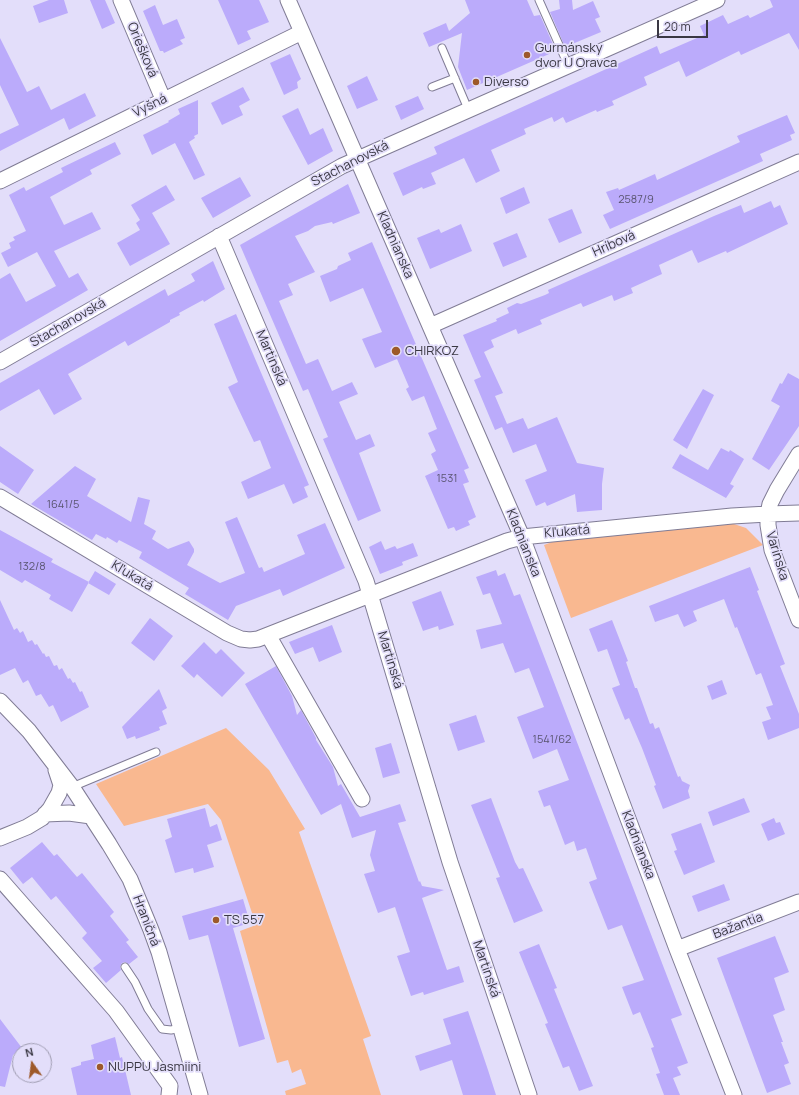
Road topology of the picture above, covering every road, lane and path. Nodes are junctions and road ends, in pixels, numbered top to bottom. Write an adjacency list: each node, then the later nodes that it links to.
1 (121, 0): 10 (street, Oriešková)
2 (288, 0): 5 (street, Kladnianska)
3 (539, 0): 7 (lane)
4 (717, 0): 7 (street, Stachanovská)
5 (302, 32): 10 (street, Vyšná); 12 (street, Kladnianska)
6 (442, 48): 8 (lane)
7 (568, 65): 11 (street, Stachanovská)
8 (455, 78): 9 (lane); 11 (lane)
9 (432, 87)
10 (163, 100): 14 (street, Vyšná)
11 (468, 109): 12 (street, Stachanovská)
12 (357, 158): 15 (street, Stachanovská); 16 (street, Kladnianska)
13 (799, 162): 16 (street, Hríbová)
14 (0, 181)
15 (220, 236): 17 (street, Stachanovská); 23 (street, Martinská)
16 (430, 326): 22 (street, Kladnianska)
17 (0, 362)
18 (799, 454): 21 (street)
19 (0, 497): 25 (street, Kľukatá)
20 (799, 512): 21 (street, Kľukatá)
21 (768, 514): 22 (street, Kľukatá); 24 (street, Varínska)
22 (522, 537): 23 (street, Kľukatá); 36 (street, Kladnianska)
23 (371, 595): 25 (street, Kľukatá); 41 (street, Martinská)
24 (799, 620)
25 (268, 636): 30 (street)
26 (0, 701): 28 (street, Hraničná)
27 (156, 752): 29 (lane)
28 (54, 764): 29 (street, Hraničná); 31 (street, Hraničná)
29 (72, 787): 32 (street, Hraničná)
30 (362, 799)
31 (45, 814): 32 (street); 33 (street)
32 (92, 816): 38 (street, Hraničná)
33 (0, 838)
34 (0, 879): 39 (street)
35 (799, 902): 36 (street, Bažantia)
36 (678, 949): 42 (street, Kladnianska)
37 (125, 967): 38 (lane)
38 (181, 1028): 40 (street, Hraničná)
39 (168, 1095)
40 (200, 1095)
41 (529, 1095)
42 (734, 1095)

